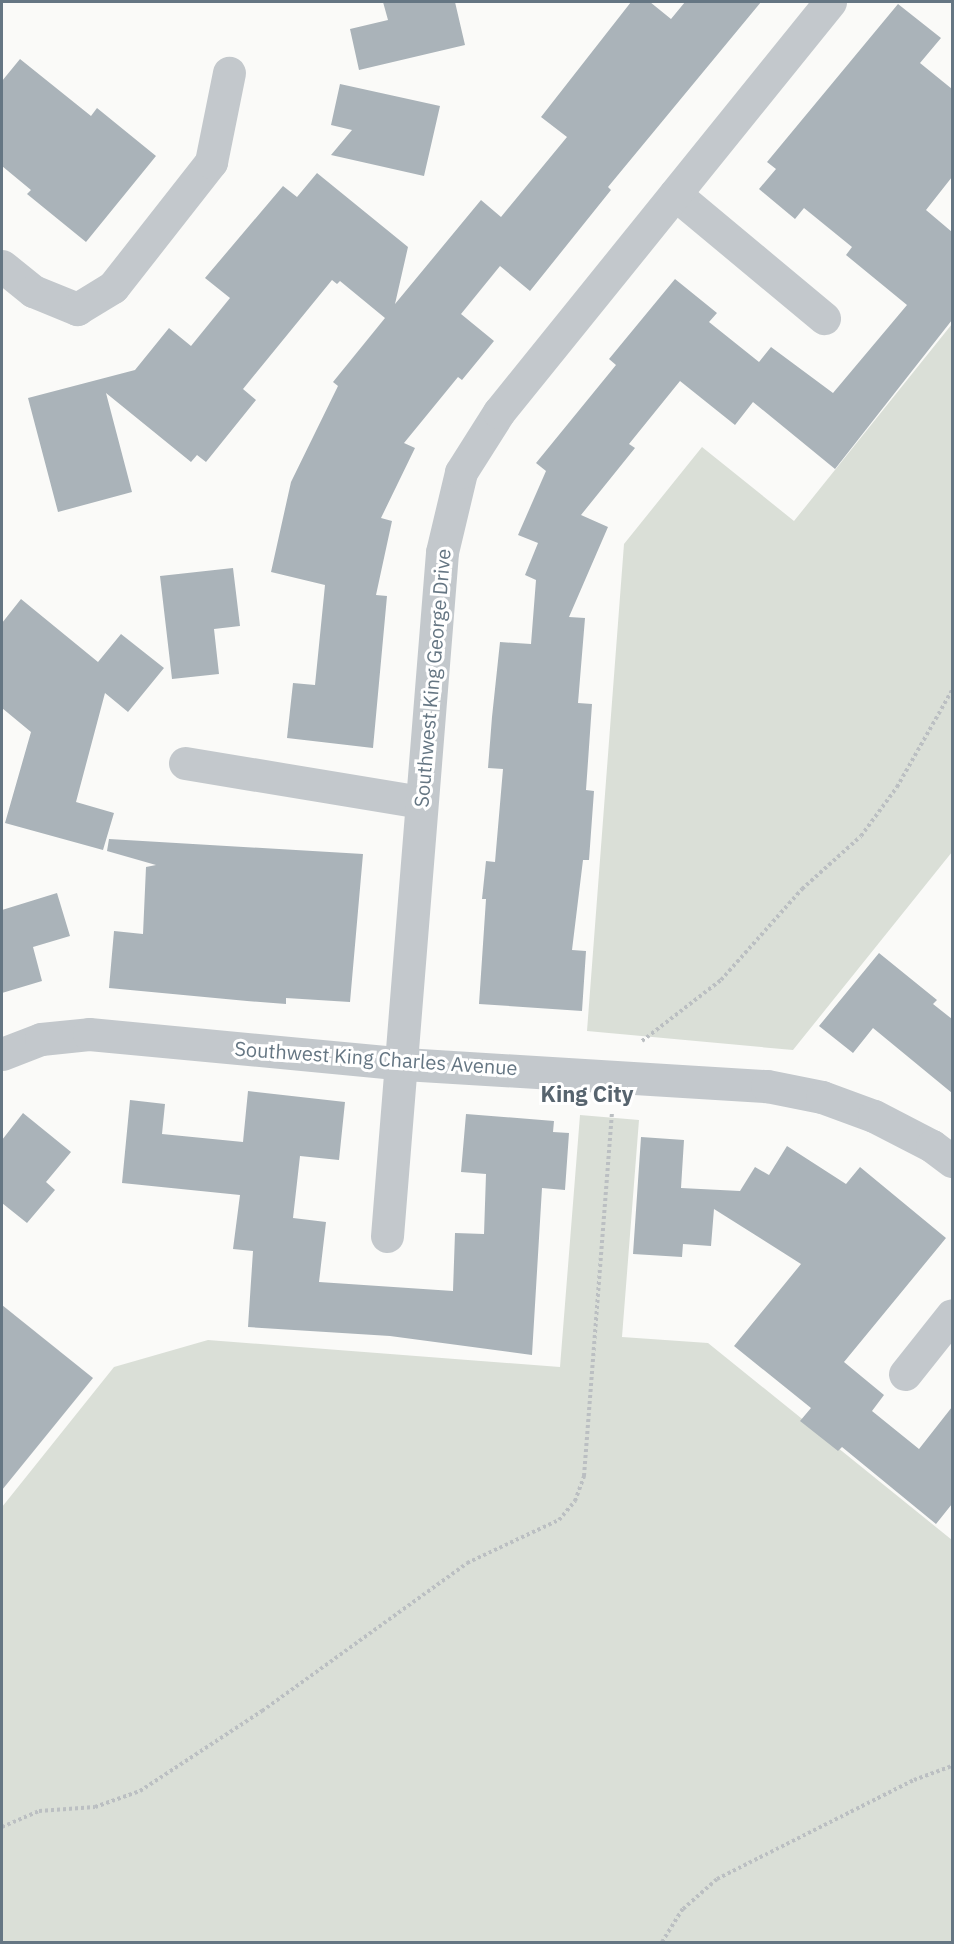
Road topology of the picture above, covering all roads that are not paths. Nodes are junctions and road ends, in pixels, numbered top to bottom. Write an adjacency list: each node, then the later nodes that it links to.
1 (830, 2): 3 (street, Southwest King George Drive)
2 (229, 73): 4 (street)
3 (675, 194): 5 (street); 7 (street, Southwest King George Drive)
4 (2, 266)
5 (824, 318)
6 (185, 763): 7 (street)
7 (421, 802): 9 (street, Southwest King George Drive)
8 (2, 1054): 9 (street, Southwest King Charles Avenue)
9 (404, 1064): 10 (street, Southwest King Charles Avenue); 11 (street, Southwest King George Drive)
10 (952, 1161)
11 (387, 1236)
12 (952, 1315): 13 (street)
13 (905, 1374)

